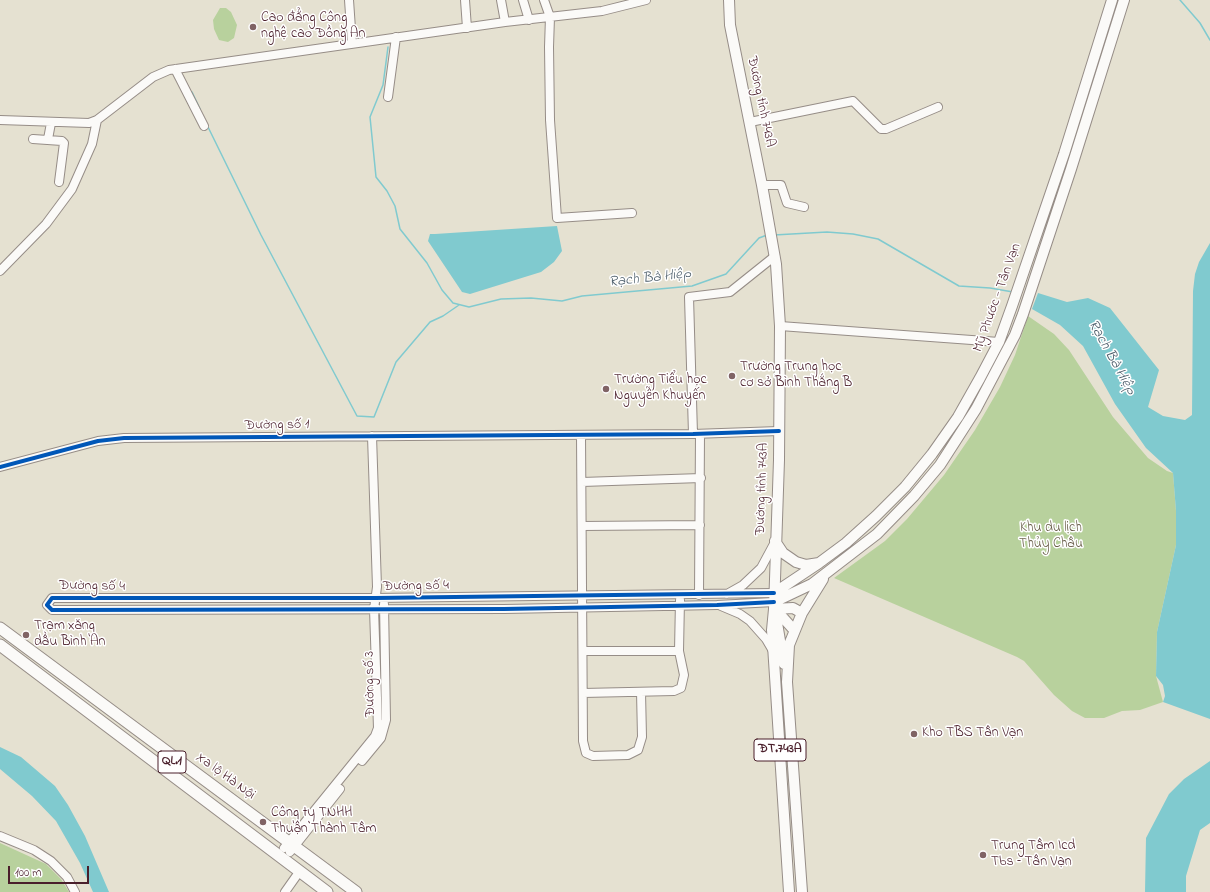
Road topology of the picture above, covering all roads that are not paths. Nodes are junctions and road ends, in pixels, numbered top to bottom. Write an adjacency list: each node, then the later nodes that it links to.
1 (349, 0): 15 (street)
2 (465, 0): 13 (street)
3 (501, 0): 12 (street)
4 (523, 0): 11 (street)
5 (544, 0): 10 (street)
6 (646, 0): 10 (street)
7 (729, 0): 21 (main road, Đường tỉnh 743A / ĐT.743A)
8 (1112, 0): 33 (main road, Mỹ Phước - Tân Vạn)
9 (1124, 0): 40 (main road, Mỹ Phước - Tân Vạn)
10 (550, 17): 11 (street); 29 (street)
11 (529, 20): 12 (street)
12 (505, 22): 13 (street)
13 (467, 28): 14 (street)
14 (396, 37): 15 (street); 17 (street)
15 (352, 43): 16 (street)
16 (175, 69): 20 (street); 23 (street)
17 (388, 97)
18 (938, 107): 21 (street)
19 (0, 120): 22 (street)
20 (97, 120): 22 (street); 31 (street)
21 (750, 122): 27 (main road, Đường tỉnh 743A / ĐT.743A)
22 (50, 123): 25 (street)
23 (204, 126)
24 (33, 139): 25 (street)
25 (48, 139): 26 (street)
26 (59, 182)
27 (762, 185): 28 (street); 30 (main road, Đường tỉnh 743A / ĐT.743A)
28 (804, 207)
29 (632, 214)
30 (775, 256): 32 (main road, Đường tỉnh 743A / ĐT.743A); 35 (street)
31 (0, 271)
32 (780, 326): 33 (street); 34 (main road, Đường tỉnh 743A / ĐT.743A)
33 (999, 342): 39 (main road, Mỹ Phước - Tân Vạn)
34 (779, 431): 35 (street, Đường số 1); 45 (main road, Đường tỉnh 743A / ĐT.743A)
35 (697, 434): 37 (street, Đường số 1); 41 (street)
36 (372, 436): 37 (street, Đường số 1); 38 (street, Đường số 1); 48 (street, Đường số 3)
37 (581, 436): 42 (street)
38 (0, 468)
39 (921, 468): 40 (main road); 46 (main road, Mỹ Phước - Tân Vạn)
40 (931, 476): 47 (main road, Mỹ Phước - Tân Vạn)
41 (701, 478): 42 (street); 43 (street)
42 (582, 482): 44 (street)
43 (700, 525): 44 (street); 52 (street)
44 (582, 526): 50 (street)
45 (775, 541): 46 (main road); 49 (street); 55 (main road, Đường tỉnh 743A / ĐT.743A)
46 (819, 564): 55 (main road, Mỹ Phước - Tân Vạn)
47 (825, 575): 55 (main road, Mỹ Phước - Tân Vạn); 61 (main road, Mỹ Phước - Tân Vạn)
48 (377, 588): 53 (street, Đường số 3); 54 (street)
49 (726, 594): 52 (street, Đường số 4); 55 (street, Đường số 4)
50 (582, 595): 51 (street, Đường số 4); 54 (street, Đường số 4); 58 (street)
51 (680, 595): 52 (street, Đường số 4); 57 (street)
52 (699, 595)
53 (374, 598): 54 (street, Đường số 4); 59 (street, Đường số 3); 59 (street, Đường số 4)
54 (384, 598): 60 (street, Đường số 3)
55 (774, 601): 56 (street, Đường số 4); 61 (main road); 63 (main road); 68 (main road, ĐT.743A); 70 (main road, Đường tỉnh 743A / ĐT.743A)
56 (717, 605): 57 (street, Đường số 4); 68 (street)
57 (680, 606): 58 (street, Đường số 4); 67 (street)
58 (582, 608): 60 (street, Đường số 4); 66 (street)
59 (374, 609): 60 (street, Đường số 4); 73 (street, Đường số 3)
60 (384, 609): 73 (street, Đường số 3)
61 (802, 613): 63 (main road, Mỹ Phước - Tân Vạn)
62 (0, 628): 75 (highway, Xa lộ Hà Nội / QL.1)
63 (794, 630): 70 (main road, Mỹ Phước - Tân Vạn)
64 (0, 635): 75 (highway, Xa lộ Hà Nội / QL.1)
65 (0, 645): 69 (highway, QL.1)
66 (582, 651): 67 (street); 72 (street)
67 (679, 651): 71 (street)
68 (773, 651): 83 (main road, ĐT.743A)
69 (7, 655): 76 (highway, QL.1)
70 (787, 682): 84 (main road, Mỹ Phước - Tân Vạn / ĐT.743A)
71 (641, 692): 72 (street); 72 (street)
72 (583, 693)
73 (381, 729): 75 (street, Đường số 3)
74 (0, 836): 77 (street)
75 (289, 848): 81 (highway, Xa lộ Hà Nội / QL.1); 82 (highway, Xa lộ Hà Nội / QL.1)
76 (299, 873): 78 (street); 79 (highway, QL.1); 80 (highway, QL.1)
77 (76, 892)
78 (285, 892)
79 (321, 892)
80 (327, 892)
81 (343, 892)
82 (356, 892)
83 (789, 892)
84 (802, 892)

